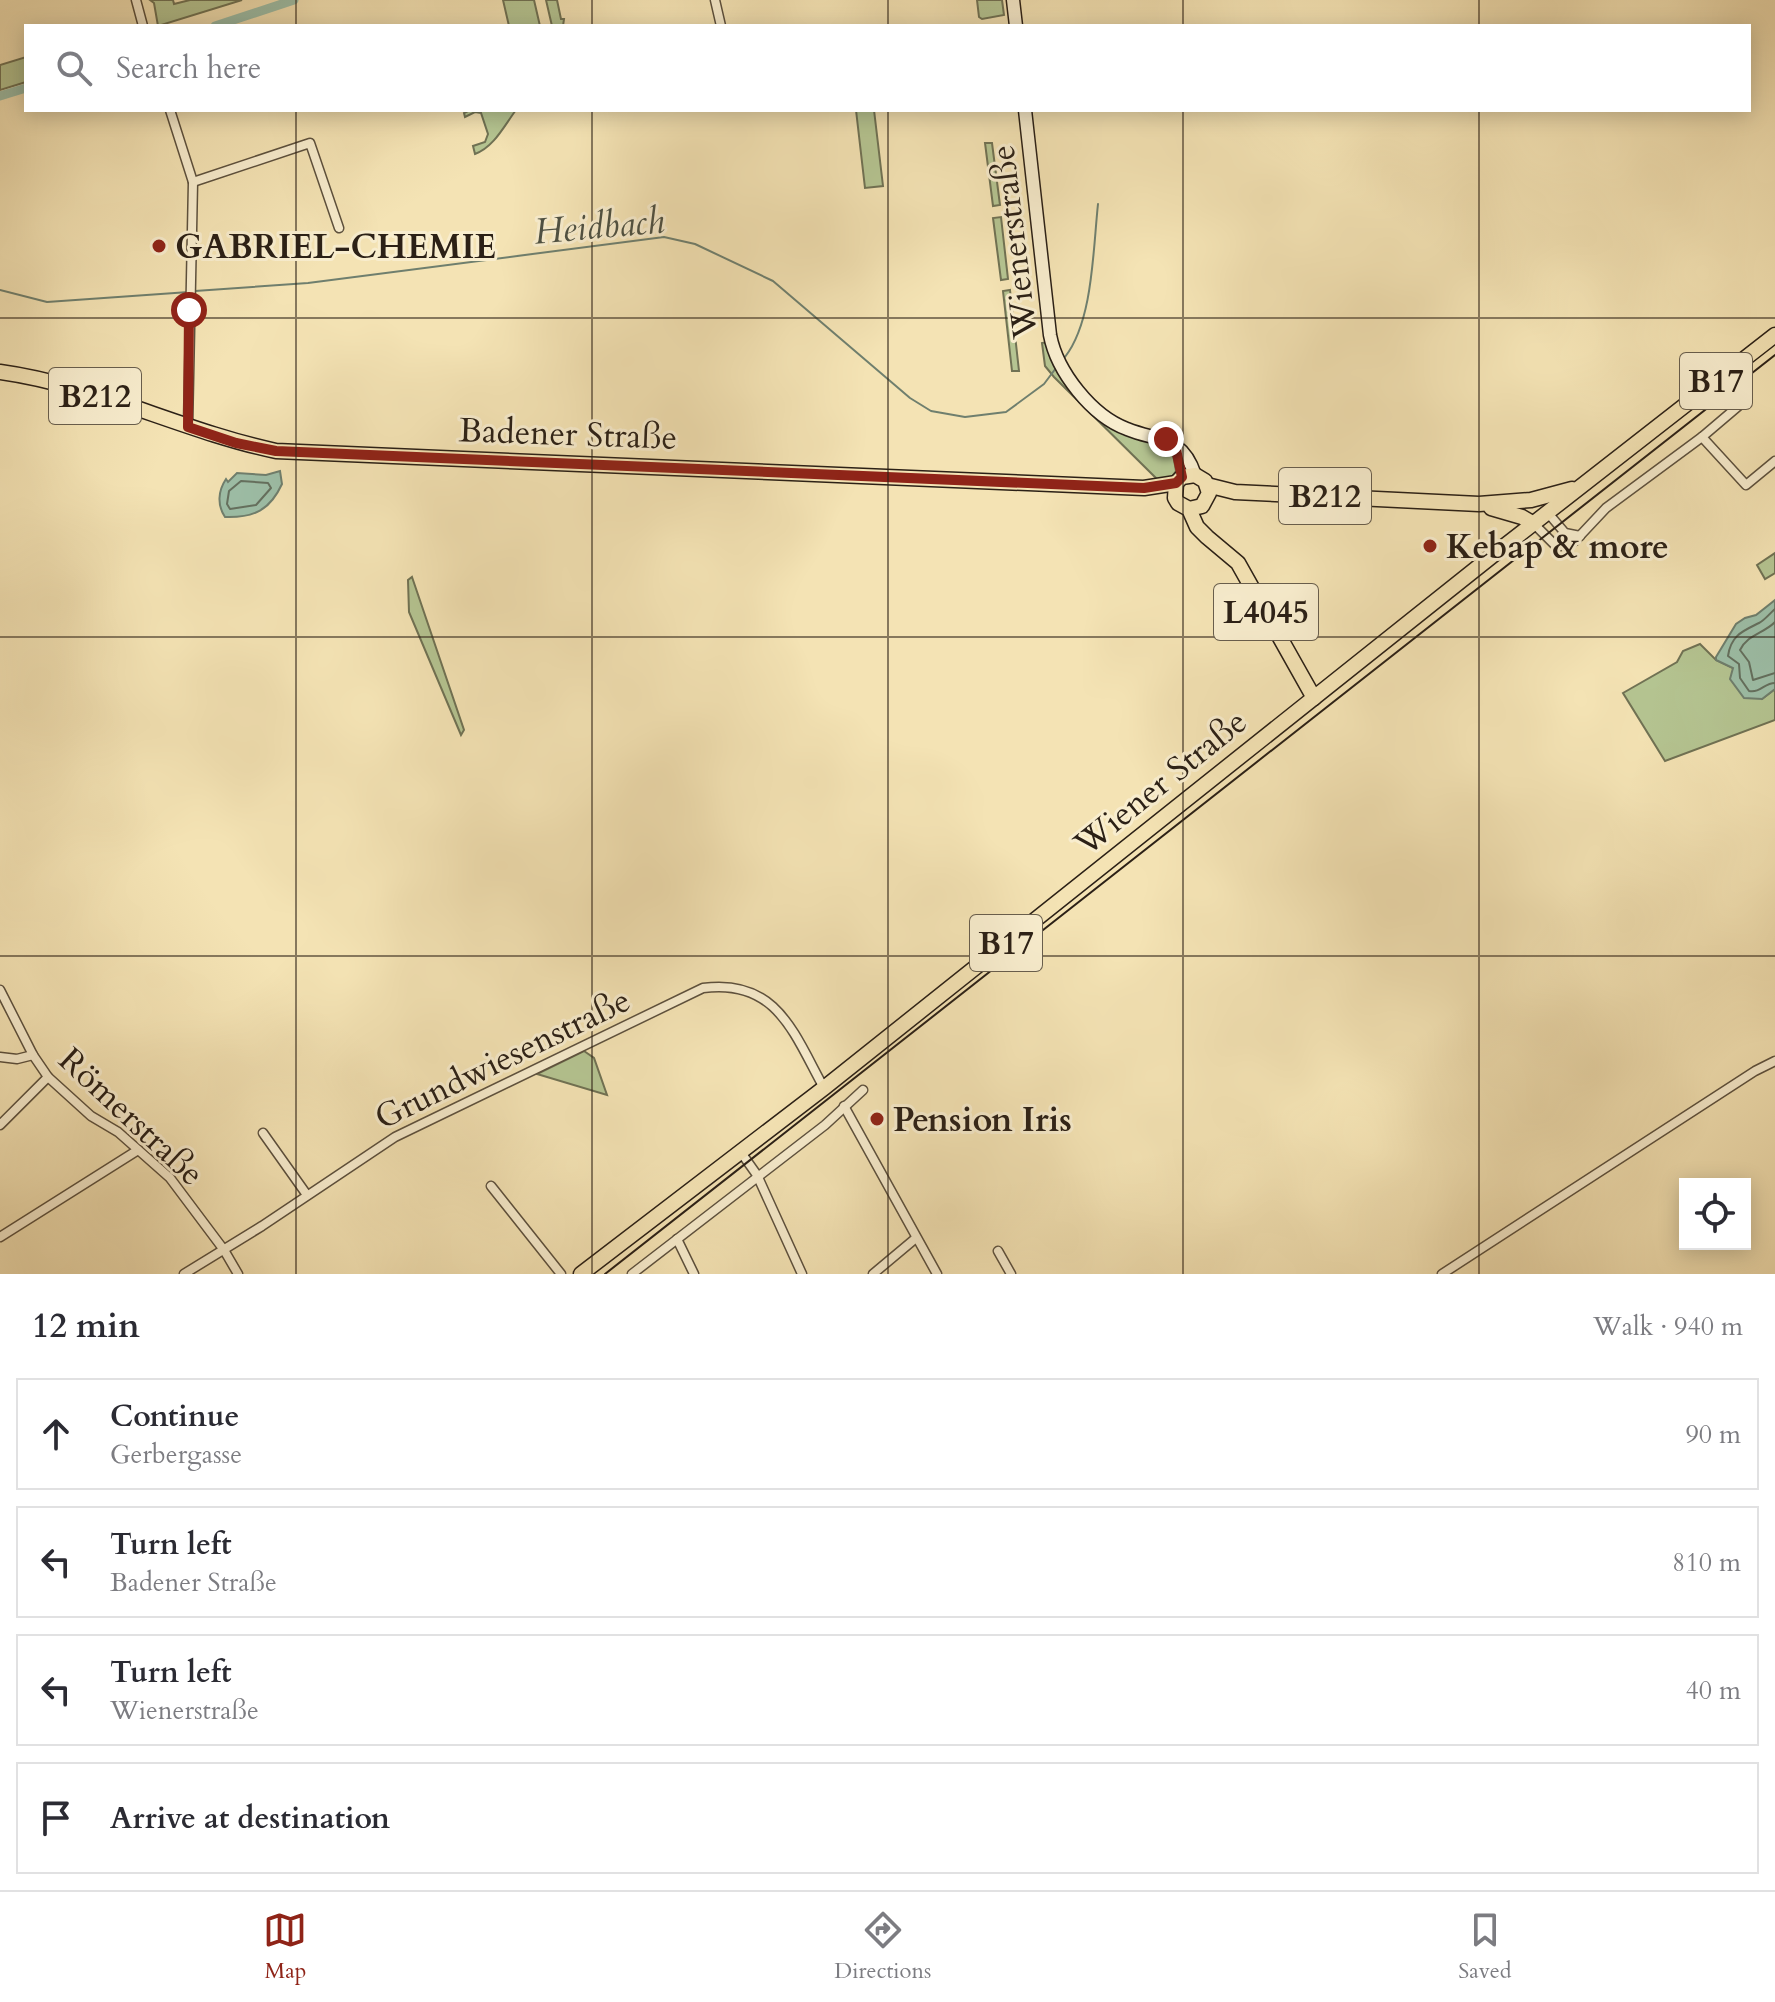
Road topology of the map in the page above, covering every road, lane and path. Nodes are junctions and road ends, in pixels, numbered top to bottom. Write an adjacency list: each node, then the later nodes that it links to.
1 (136, 0): 4 (street)
2 (715, 0): 5 (street)
3 (1013, 0): 6 (street)
4 (142, 24)
5 (721, 24)
6 (1016, 24)
7 (171, 112): 9 (street)
8 (1025, 112): 17 (street, Wienerstraße)
9 (193, 182): 10 (street); 14 (street)
10 (339, 228)
11 (1775, 335): 18 (main road, Wiener Straße / B17)
12 (0, 372): 14 (main road, Badener Straße / B212)
13 (1742, 403): 15 (street)
14 (188, 427): 17 (main road, Badener Straße / B212)
15 (1702, 437): 16 (street); 23 (street)
16 (1775, 462)
17 (1182, 483): 19 (main road, B212); 19 (main road, B212)
18 (1581, 487): 20 (main road, B212); 21 (main road, Wiener Straße / B17)
19 (1201, 500): 20 (main road, B212); 24 (main road, L4045)
20 (1479, 504): 22 (main road, B212)
21 (1548, 513): 22 (main road, Wiener Straße / B17); 23 (street)
22 (1534, 524): 23 (street); 24 (main road, Wiener Straße / B17)
23 (1580, 536)
24 (1314, 698): 30 (main road, Wiener Straße / B17)
25 (0, 990): 26 (street, Römerstraße)
26 (33, 1055): 27 (street); 29 (street, Römerstraße)
27 (0, 1057)
28 (1775, 1061): 55 (street)
29 (48, 1077): 33 (street); 35 (street, Römerstraße)
30 (824, 1088): 36 (main road, Wiener Straße / B17); 39 (street, Grundwiesenstraße)
31 (863, 1090): 32 (street)
32 (844, 1106): 37 (street); 41 (street)
33 (0, 1125)
34 (263, 1133): 39 (street)
35 (138, 1150): 40 (street); 43 (street, Römerstraße)
36 (740, 1151): 37 (street); 48 (main road, Wiener Straße / B17)
37 (757, 1175): 42 (street); 51 (street)
38 (491, 1186): 47 (street)
39 (307, 1195): 43 (street, Grundwiesenstraße)
40 (0, 1237)
41 (916, 1238): 52 (street); 53 (street)
42 (677, 1239): 49 (street); 50 (street)
43 (224, 1250): 45 (street, Grundwiesenstraße); 46 (street, Römerstraße)
44 (998, 1251): 54 (street)
45 (184, 1274)
46 (238, 1274)
47 (561, 1274)
48 (581, 1274)
49 (632, 1274)
50 (694, 1274)
51 (802, 1274)
52 (873, 1274)
53 (937, 1274)
54 (1011, 1274)
55 (1442, 1274)

